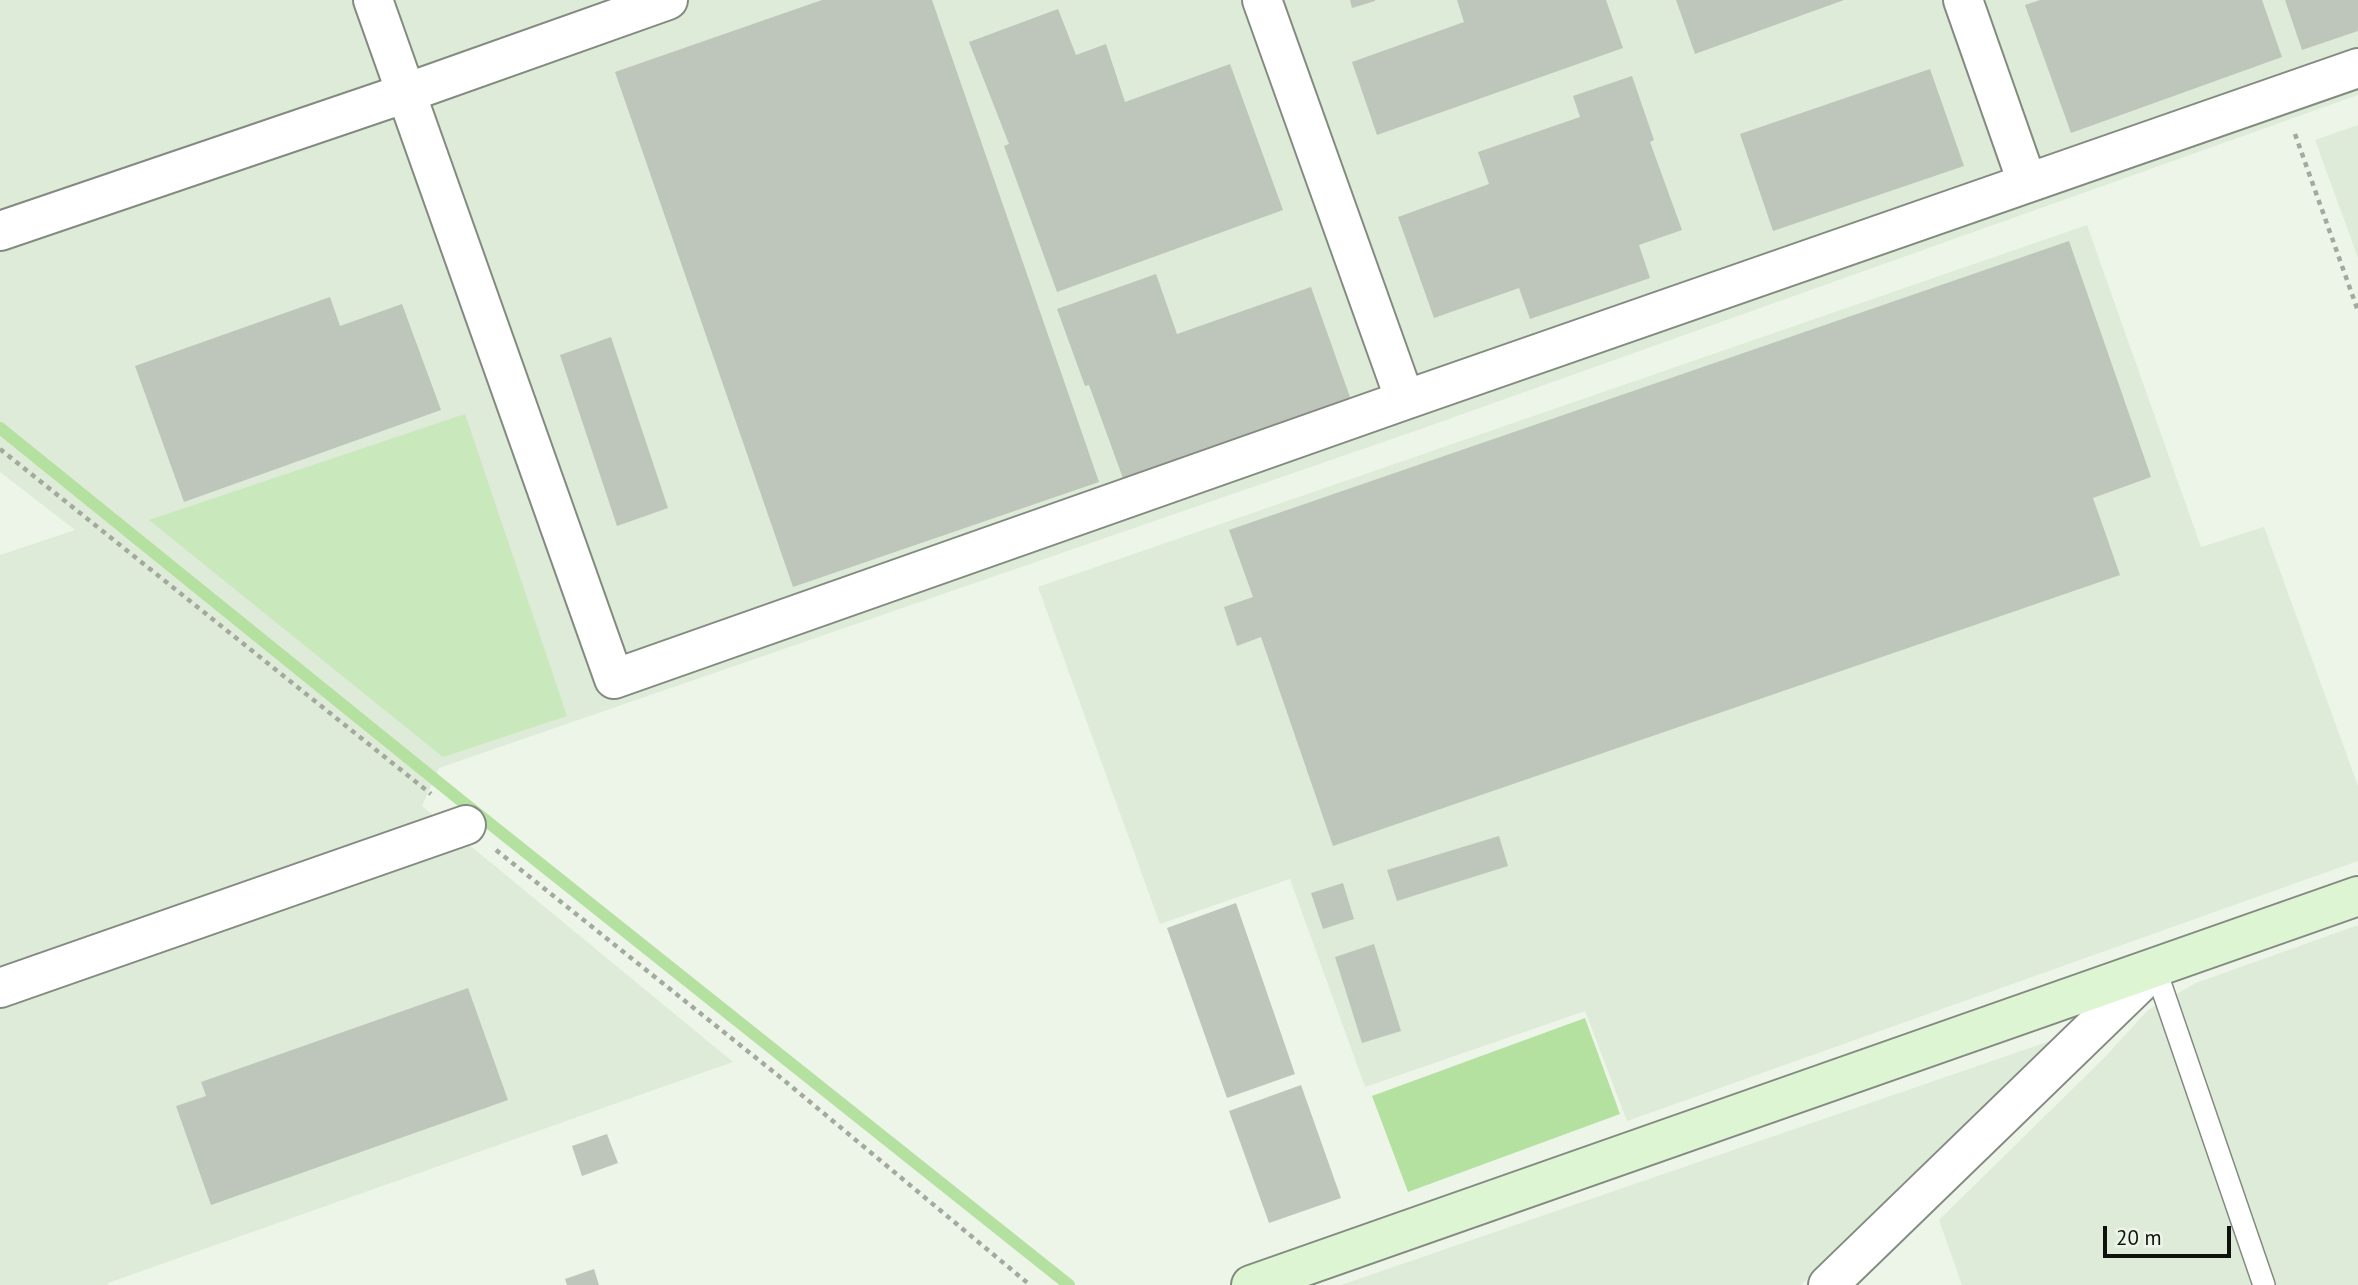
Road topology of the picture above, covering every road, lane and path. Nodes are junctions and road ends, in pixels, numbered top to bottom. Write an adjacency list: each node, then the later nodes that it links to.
1 (373, 0): 7 (street)
2 (668, 0): 7 (street)
3 (1262, 0): 11 (street)
4 (1963, 0): 8 (street)
5 (2358, 68): 6 (street)
6 (2313, 83): 8 (street); 10 (path)
7 (406, 93): 9 (street); 11 (street)
8 (2027, 182): 11 (street)
9 (0, 231)
10 (2358, 311)
11 (1405, 400)
12 (0, 449): 13 (path)
13 (466, 825): 16 (street); 17 (path)
14 (2358, 896): 15 (street)
15 (2155, 968): 18 (street); 19 (street); 20 (lane)
16 (0, 988)
17 (1030, 1285)
18 (1251, 1285)
19 (1828, 1285)
20 (2264, 1285)

